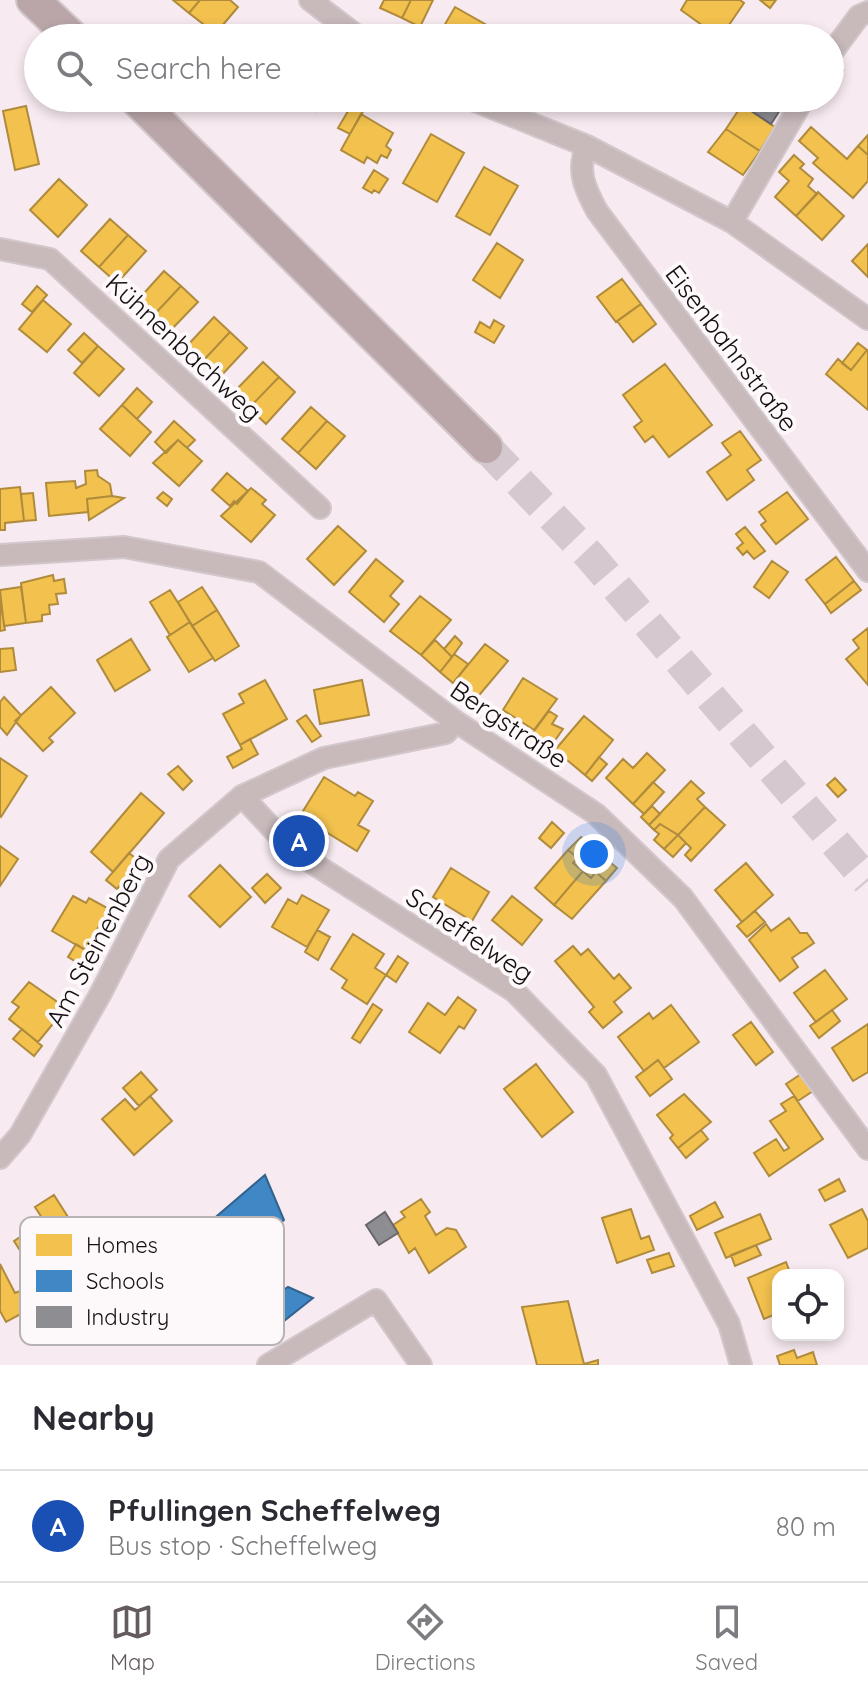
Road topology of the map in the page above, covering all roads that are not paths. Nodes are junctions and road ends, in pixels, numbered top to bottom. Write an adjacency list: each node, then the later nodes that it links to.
1 (33, 0): 4 (main road)
2 (310, 0): 5 (street)
3 (868, 12): 6 (street)
4 (58, 24)
5 (342, 24)
6 (844, 36)
7 (149, 112): 14 (main road)
8 (503, 112): 10 (street)
9 (796, 112): 11 (street)
10 (587, 146): 11 (street); 17 (street, Eisenbahnstraße)
11 (732, 222): 13 (street)
12 (0, 249): 15 (street, Kühnenbachweg)
13 (868, 319)
14 (486, 447)
15 (320, 508)
16 (0, 555): 18 (street, Bergstraße)
17 (868, 571)
18 (455, 721): 19 (street, Am Steinenberg); 20 (street, Bergstraße)
19 (242, 796): 21 (street, Am Steinenberg); 24 (street, Scheffelweg)
20 (868, 1149)
21 (0, 1158)
22 (268, 1365): 23 (street)
23 (421, 1365)
24 (741, 1365)

